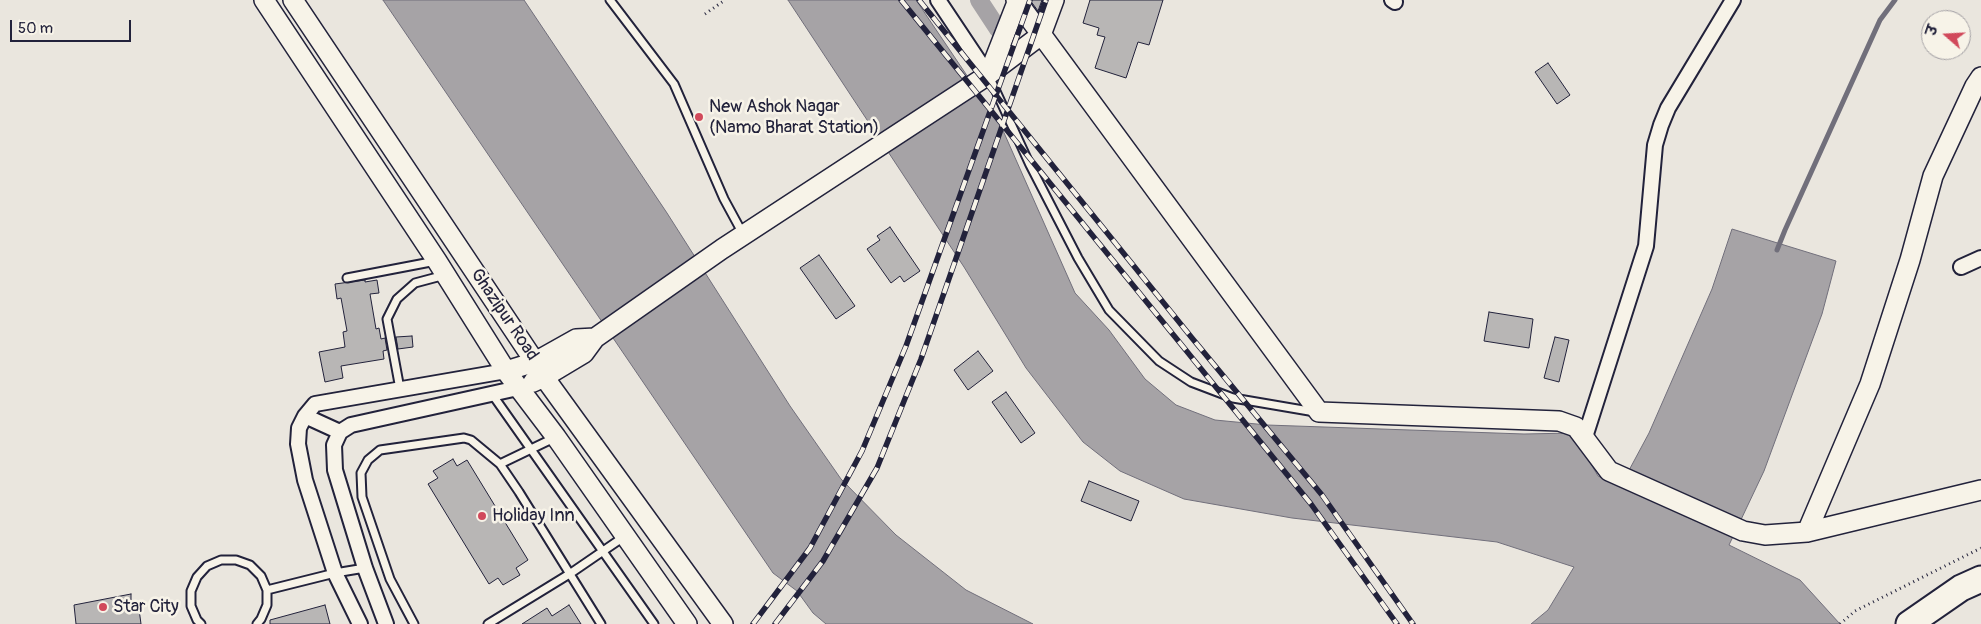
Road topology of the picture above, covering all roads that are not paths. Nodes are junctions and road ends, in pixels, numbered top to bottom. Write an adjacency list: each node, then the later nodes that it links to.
1 (264, 0): 14 (street, Ghazipur Road)
2 (294, 0): 16 (street, Ghazipur Road)
3 (610, 0): 11 (lane)
4 (938, 0): 10 (street)
5 (1017, 0): 8 (street); 10 (street)
6 (1054, 0): 8 (street)
7 (1733, 0): 24 (street)
8 (1041, 35): 10 (street); 21 (street)
9 (1981, 78): 29 (street)
10 (983, 79): 11 (street); 21 (lane)
11 (744, 234): 16 (street)
12 (1981, 258): 13 (street)
13 (1960, 267)
14 (441, 268): 15 (lane); 17 (street, Ghazipur Road); 19 (lane)
15 (347, 278)
16 (545, 366): 17 (street); 18 (street); 46 (street, Ghazipur Road)
17 (506, 371): 18 (street, Ghazipur Road); 19 (street)
18 (518, 388): 20 (street); 25 (street, Ghazipur Road)
19 (400, 389): 22 (street)
20 (492, 394): 23 (street); 26 (lane)
21 (1319, 412): 24 (street)
22 (305, 416): 23 (street); 33 (street)
23 (340, 432): 32 (street)
24 (1585, 437): 29 (street)
25 (556, 438): 26 (lane); 30 (street, Ghazipur Road)
26 (531, 450): 27 (lane); 31 (lane)
27 (500, 464): 34 (lane); 41 (lane)
28 (1981, 490): 29 (street)
29 (1807, 532)
30 (625, 536): 31 (lane); 45 (street, Ghazipur Road)
31 (603, 551): 34 (lane); 44 (lane)
32 (365, 568): 33 (lane); 40 (street)
33 (335, 572): 36 (lane); 39 (street)
34 (570, 572): 42 (lane); 43 (lane)
35 (1981, 579): 47 (highway)
36 (267, 590): 37 (lane); 38 (lane)
37 (201, 624)
38 (257, 624)
39 (360, 624)
40 (386, 624)
41 (414, 624)
42 (488, 624)
43 (601, 624)
44 (654, 624)
45 (687, 624)
46 (723, 624)
47 (1909, 624)

